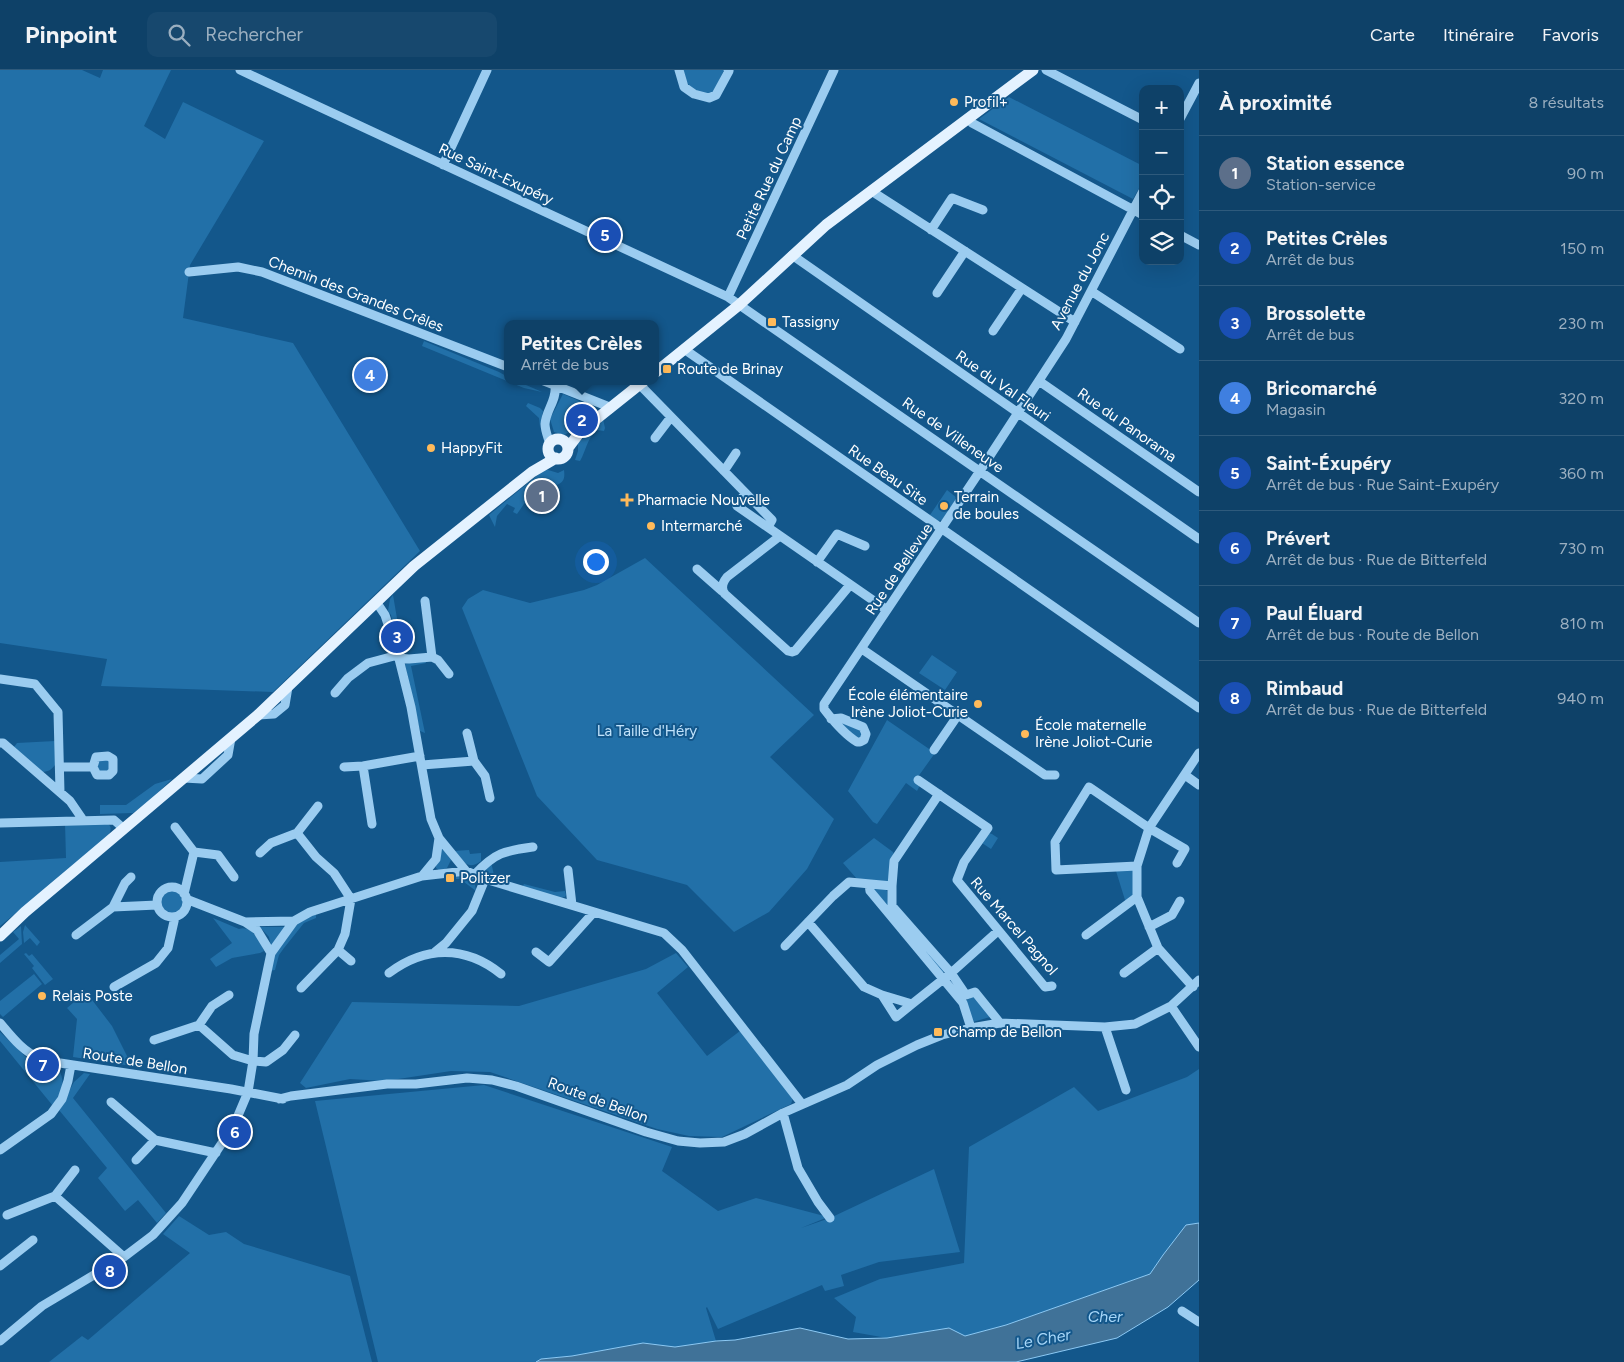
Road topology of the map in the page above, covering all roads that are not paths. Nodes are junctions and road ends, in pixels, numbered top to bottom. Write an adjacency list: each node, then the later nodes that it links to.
1 (240, 70): 12 (street, Rue Saint-Exupéry)
2 (488, 70): 12 (street)
3 (679, 70): 4 (street)
4 (728, 70)
5 (834, 70): 27 (street, Petite Rue du Camp)
6 (1033, 70): 10 (main road)
7 (1046, 70): 11 (street)
8 (1199, 83): 9 (street)
9 (1184, 111)
10 (968, 118): 13 (main road); 16 (street)
11 (1139, 118)
12 (443, 165): 27 (street, Rue Saint-Exupéry)
13 (873, 190): 18 (street); 22 (main road)
14 (1139, 199): 16 (street, Avenue du Jonc)
15 (983, 210): 18 (street)
16 (1133, 210): 17 (street); 25 (street, Avenue du Jonc)
17 (1139, 213)
18 (931, 230): 21 (street)
19 (1184, 237): 20 (street)
20 (1199, 245)
21 (965, 251): 24 (street); 26 (street)
22 (792, 255): 28 (main road); 40 (street, Rue du Val Fleuri)
23 (189, 272): 33 (street, Chemin des Grandes Crêles)
24 (1022, 288): 29 (street); 30 (street)
25 (1091, 291): 29 (street, Avenue du Jonc); 32 (street)
26 (936, 292)
27 (728, 297): 28 (street, Rue Saint-Exupéry)
28 (739, 305): 31 (main road); 46 (street, Rue de Villeneuve)
29 (1075, 322): 35 (street, Avenue du Jonc)
30 (993, 331)
31 (684, 349): 34 (main road); 50 (street, Rue Beau Site)
32 (1180, 349)
33 (504, 366)
34 (659, 370)
35 (1039, 381): 40 (street, Rue de Bellevue); 47 (street, Rue du Panorama)
36 (640, 385): 39 (main road)
37 (644, 385): 41 (street)
38 (555, 386): 39 (street); 43 (street)
39 (610, 409): 43 (main road)
40 (1018, 412): 46 (street, Rue de Bellevue); 52 (street, Rue du Val Fleuri)
41 (670, 417): 42 (street); 45 (street)
42 (655, 438)
43 (557, 446): 59 (main road)
44 (736, 453): 45 (street)
45 (724, 471): 48 (street)
46 (980, 471): 50 (street, Rue de Bellevue); 61 (street, Rue de Villeneuve)
47 (1199, 492)
48 (746, 493): 49 (street); 49 (street)
49 (768, 527): 51 (street)
50 (942, 529): 60 (street, Rue de Bellevue); 68 (street, Rue Beau Site)
51 (780, 536): 54 (street); 57 (street)
52 (1199, 539)
53 (865, 546): 54 (street)
54 (816, 562): 56 (street)
55 (697, 569): 57 (street)
56 (850, 585): 57 (street); 60 (street)
57 (722, 591)
58 (424, 601): 64 (street)
59 (377, 603): 63 (street); 93 (main road)
60 (887, 610): 62 (street, Rue de Bellevue)
61 (1199, 623)
62 (862, 649): 69 (street); 70 (street, Rue de Bellevue)
63 (398, 656): 64 (street); 67 (street); 75 (street)
64 (432, 656): 65 (street)
65 (449, 674)
66 (0, 679): 78 (street)
67 (334, 693)
68 (1199, 708)
69 (958, 715): 73 (street); 81 (street)
70 (831, 719)
71 (467, 733): 76 (street)
72 (0, 743): 85 (street)
73 (934, 750)
74 (1199, 753): 82 (street)
75 (421, 760): 76 (street); 77 (street); 96 (street)
76 (474, 761): 87 (street)
77 (363, 766): 80 (street); 91 (street)
78 (60, 767): 79 (street); 85 (street)
79 (93, 767)
80 (344, 767)
81 (1055, 775)
82 (1185, 775): 84 (street); 94 (street)
83 (918, 780): 86 (street, Rue Marcel Pagnol)
84 (1199, 785)
85 (60, 792): 89 (street)
86 (939, 794): 109 (street); 125 (street, Rue Marcel Pagnol)
87 (490, 798)
88 (318, 806): 95 (street)
89 (83, 820): 90 (street); 93 (street)
90 (0, 822)
91 (372, 824)
92 (175, 827): 98 (street)
93 (123, 828): 117 (main road)
94 (1148, 828): 100 (street); 101 (street); 101 (street)
95 (297, 833): 99 (street); 112 (street)
96 (439, 838): 103 (street); 104 (street)
97 (533, 847): 103 (street)
98 (194, 852): 106 (street); 110 (street)
99 (260, 853)
100 (1177, 863)
101 (1137, 866): 111 (street)
102 (568, 870): 115 (street)
103 (470, 872): 104 (street); 107 (street)
104 (422, 876): 112 (street)
105 (131, 877): 116 (street)
106 (234, 877)
107 (485, 880): 115 (street); 129 (street)
108 (869, 884): 109 (street); 122 (street); 142 (street)
109 (892, 886): 139 (street)
110 (185, 896): 114 (street); 119 (street); 121 (street)
111 (1137, 897): 123 (street); 126 (street)
112 (351, 899): 120 (street); 132 (street)
113 (1180, 901): 123 (street)
114 (157, 905): 116 (street); 119 (street)
115 (572, 905): 118 (street)
116 (113, 907): 128 (street)
117 (25, 912): 124 (main road); 127 (main road)
118 (594, 912): 135 (street); 165 (street)
119 (175, 917): 145 (street)
120 (294, 921): 121 (street); 136 (street)
121 (245, 922): 136 (street)
122 (808, 922): 130 (street); 148 (street)
123 (1149, 927): 131 (street)
124 (0, 930)
125 (998, 931): 139 (street); 144 (street, Rue Marcel Pagnol)
126 (1086, 935)
127 (0, 936)
128 (76, 936)
129 (446, 943): 133 (street); 134 (street)
130 (785, 946)
131 (1158, 948): 140 (street); 143 (street)
132 (338, 950): 137 (street); 146 (street)
133 (435, 952): 134 (street); 138 (street)
134 (453, 952): 141 (street)
135 (536, 952)
136 (271, 953): 160 (street)
137 (351, 961)
138 (388, 973)
139 (951, 973): 142 (street); 149 (street)
140 (1124, 973)
141 (501, 974)
142 (943, 978): 149 (street); 150 (street)
143 (1196, 983): 151 (street, Route de Bellon)
144 (1052, 986)
145 (114, 987)
146 (301, 988)
147 (229, 994): 154 (street)
148 (882, 995): 150 (street); 150 (street)
149 (963, 997): 153 (street); 156 (street)
150 (912, 1004)
151 (1171, 1006): 155 (street, Route de Bellon); 159 (street)
152 (0, 1023): 161 (street, Route de Bellon)
153 (1000, 1023): 155 (street, Route de Bellon); 156 (street, Route de Bellon)
154 (199, 1025): 158 (street); 160 (street)
155 (1105, 1027): 162 (street)
156 (970, 1028): 165 (street, Route de Bellon)
157 (295, 1035): 160 (street)
158 (154, 1040)
159 (1199, 1046)
160 (253, 1061): 163 (street)
161 (71, 1064): 163 (street, Route de Bellon); 168 (street)
162 (1126, 1090)
163 (248, 1092): 166 (street, Route de Bellon); 169 (street)
164 (111, 1102): 167 (street)
165 (802, 1104): 166 (street, Route de Bellon)
166 (783, 1113): 174 (street)
167 (155, 1140): 169 (street); 170 (street)
168 (0, 1150)
169 (216, 1152): 176 (street)
170 (136, 1160)
171 (75, 1170): 172 (street)
172 (55, 1196): 173 (street); 176 (street)
173 (7, 1215)
174 (830, 1218)
175 (33, 1240): 177 (street)
176 (124, 1257): 180 (street)
177 (0, 1266)
178 (1182, 1311): 179 (street)
179 (1199, 1322)
180 (0, 1341)

